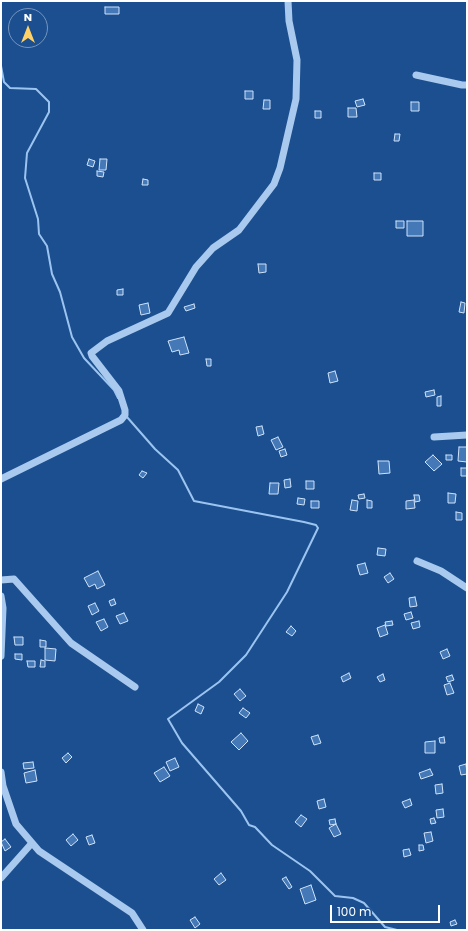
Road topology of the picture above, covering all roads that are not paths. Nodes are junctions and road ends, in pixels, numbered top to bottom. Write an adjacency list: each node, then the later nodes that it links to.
1 (288, 1): 6 (street)
2 (416, 75): 3 (street)
3 (467, 85)
4 (467, 435): 5 (street)
5 (434, 436)
6 (1, 479)
7 (417, 561): 9 (street)
8 (1, 580): 12 (street)
9 (467, 588)
10 (1, 596): 11 (street)
11 (1, 656)
12 (135, 687)
13 (1, 772): 14 (street)
14 (32, 842): 15 (street); 16 (street)
15 (1, 878)
16 (143, 930)

